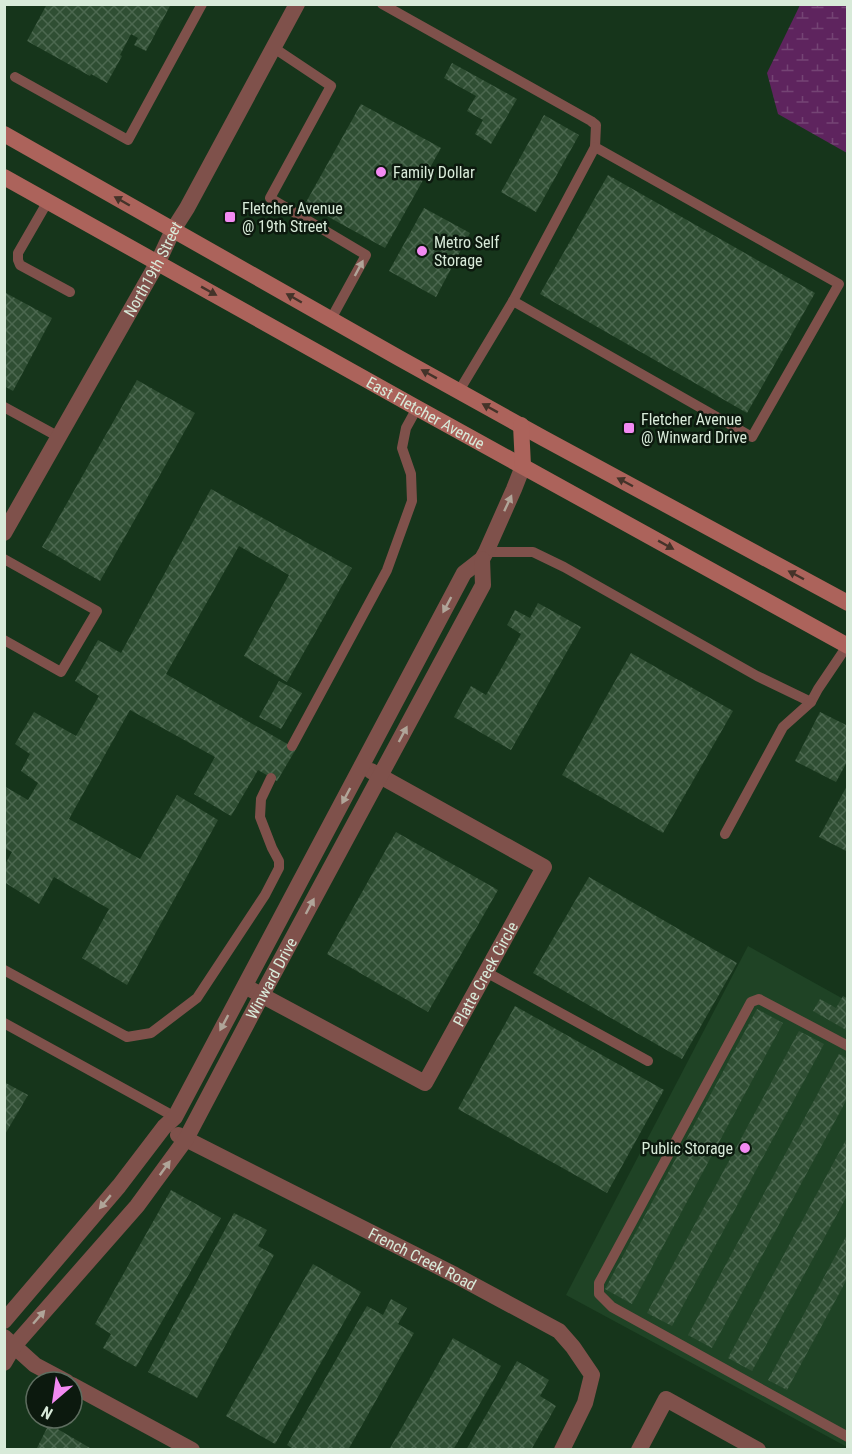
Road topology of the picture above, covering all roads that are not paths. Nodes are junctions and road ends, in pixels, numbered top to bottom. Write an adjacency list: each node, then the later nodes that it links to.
1 (202, 4): 5 (lane)
2 (297, 4): 4 (street, North19th Street)
3 (382, 4): 7 (lane)
4 (274, 48): 10 (street, North19th Street); 14 (lane, one-way to 4)
5 (15, 77)
6 (4, 134): 10 (main road, one-way to 6)
7 (595, 147): 13 (lane); 13 (lane)
8 (4, 177): 9 (main road, East Fletcher Avenue)
9 (48, 201): 11 (main road, East Fletcher Avenue); 12 (lane)
10 (173, 230): 11 (street, North19th Street); 14 (main road, one-way to 10)
11 (158, 262): 17 (main road, East Fletcher Avenue, one-way to 17); 19 (street, North19th Street)
12 (70, 292)
13 (513, 300): 15 (lane)
14 (331, 319): 15 (main road, one-way to 14)
15 (459, 391): 18 (main road, one-way to 15)
16 (4, 407): 19 (lane)
17 (417, 408): 20 (main road, East Fletcher Avenue); 28 (lane)
18 (521, 425): 20 (main road); 24 (main road, one-way to 18)
19 (58, 437): 21 (street, North19th Street)
20 (523, 466): 22 (street, Winward Drive, one-way to 20); 26 (main road, East Fletcher Avenue, one-way to 26)
21 (5, 531)
22 (486, 550): 27 (lane); 29 (street, Winward Drive, one-way to 29); 30 (street, Winward Drive, one-way to 22)
23 (4, 559): 25 (lane)
24 (848, 603)
25 (4, 640)
26 (847, 646): 27 (lane)
27 (811, 702): 32 (lane)
28 (292, 746)
29 (362, 766): 30 (street, Platte Creek Circle); 35 (street, Winward Drive, one-way to 35)
30 (380, 777): 34 (street, Platte Creek Circle); 36 (street, Winward Drive, one-way to 30)
31 (271, 778): 33 (lane)
32 (724, 834)
33 (4, 970)
34 (486, 972): 36 (street, Platte Creek Circle); 39 (lane)
35 (244, 986): 36 (street, Platte Creek Circle); 40 (street, Winward Drive, one-way to 40)
36 (262, 996): 41 (street, Winward Drive)
37 (4, 1023): 40 (lane)
38 (848, 1046): 47 (lane)
39 (648, 1061)
40 (170, 1122): 41 (street, French Creek Road); 42 (street, Winward Drive, one-way to 42)
41 (186, 1139): 43 (street, Winward Drive, one-way to 41); 49 (street, French Creek Road)
42 (4, 1321)
43 (9, 1341): 44 (street, Winward Drive); 45 (street)
44 (4, 1363)
45 (44, 1370)
46 (84, 1391): 48 (street)
47 (848, 1437)
48 (192, 1449)
49 (562, 1449)
50 (639, 1449): 51 (street)
51 (758, 1449)

